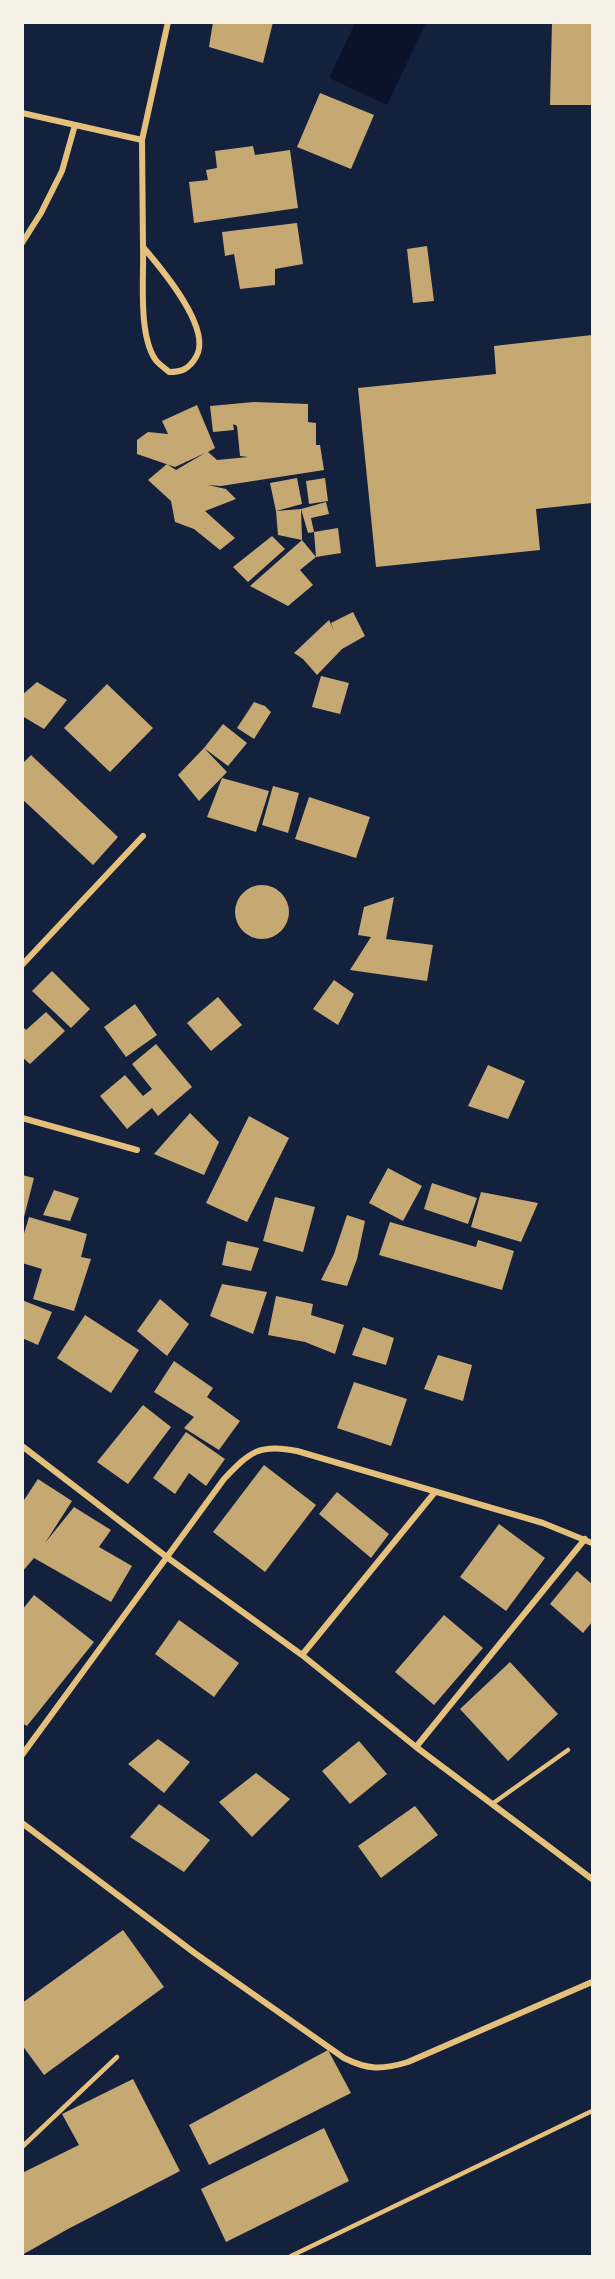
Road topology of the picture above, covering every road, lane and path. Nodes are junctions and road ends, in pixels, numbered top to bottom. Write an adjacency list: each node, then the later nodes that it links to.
1 (168, 22): 4 (street)
2 (22, 113): 3 (street)
3 (75, 125): 4 (street); 5 (street)
4 (142, 140): 6 (street)
5 (22, 243)
6 (143, 247): 6 (street)
7 (143, 836): 8 (street)
8 (22, 965)
9 (22, 1118): 10 (street)
10 (137, 1150)
11 (22, 1446): 15 (street)
12 (435, 1492): 13 (street); 15 (street); 16 (street)
13 (585, 1539): 14 (street); 17 (street)
14 (592, 1542)
15 (168, 1557): 16 (street); 19 (street)
16 (302, 1655): 17 (street)
17 (416, 1747): 20 (street)
18 (568, 1750): 20 (lane)
19 (22, 1755)
20 (492, 1804): 22 (street)
21 (22, 1823): 23 (street)
22 (592, 1879)
23 (592, 1982)
24 (117, 2056): 26 (lane)
25 (592, 2111): 27 (lane)
26 (22, 2147)
27 (291, 2256)

